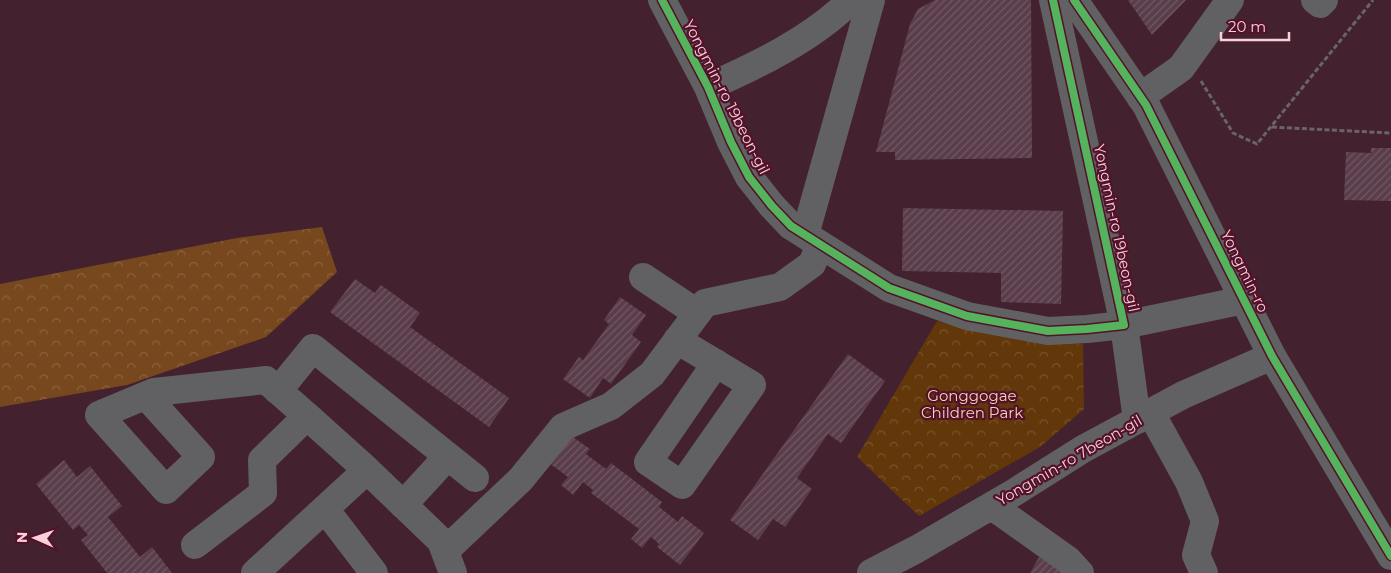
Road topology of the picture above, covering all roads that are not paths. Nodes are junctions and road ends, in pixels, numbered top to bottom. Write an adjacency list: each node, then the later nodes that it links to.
1 (662, 0): 9 (street, Yongmin-ro 19beon-gil)
2 (851, 0): 9 (street)
3 (871, 0): 11 (street)
4 (1052, 0): 15 (street, Yongmin-ro 19beon-gil)
5 (1074, 0): 10 (street, Yongmin-ro)
6 (1230, 0): 10 (street)
7 (1315, 0): 8 (street)
8 (1324, 0)
9 (708, 87): 11 (street, Yongmin-ro 19beon-gil)
10 (1140, 97): 13 (street, Yongmin-ro)
11 (813, 240): 14 (street); 15 (street, Yongmin-ro 19beon-gil)
12 (643, 277): 14 (street)
13 (1244, 300): 15 (street); 17 (street, Yongmin-ro)
14 (698, 313): 16 (street)
15 (1124, 325): 22 (street)
16 (677, 340): 18 (street); 31 (street)
17 (1272, 356): 22 (street, Yongmin-ro 7beon-gil); 30 (street, Yongmin-ro)
18 (716, 363)
19 (278, 391): 20 (street); 21 (street); 23 (street)
20 (146, 396)
21 (307, 416): 24 (street); 29 (street)
22 (1144, 416): 27 (street, Yongmin-ro 7beon-gil); 36 (street)
23 (447, 457): 25 (street); 26 (street)
24 (367, 470): 26 (street); 28 (street)
25 (475, 478)
26 (403, 504): 31 (street)
27 (992, 506): 34 (street, Yongmin-ro 7beon-gil); 35 (street)
28 (325, 509): 32 (street); 33 (street)
29 (195, 545)
30 (1391, 556)
31 (449, 562)
32 (255, 573)
33 (374, 573)
34 (871, 573)
35 (1080, 573)
36 (1204, 573)

